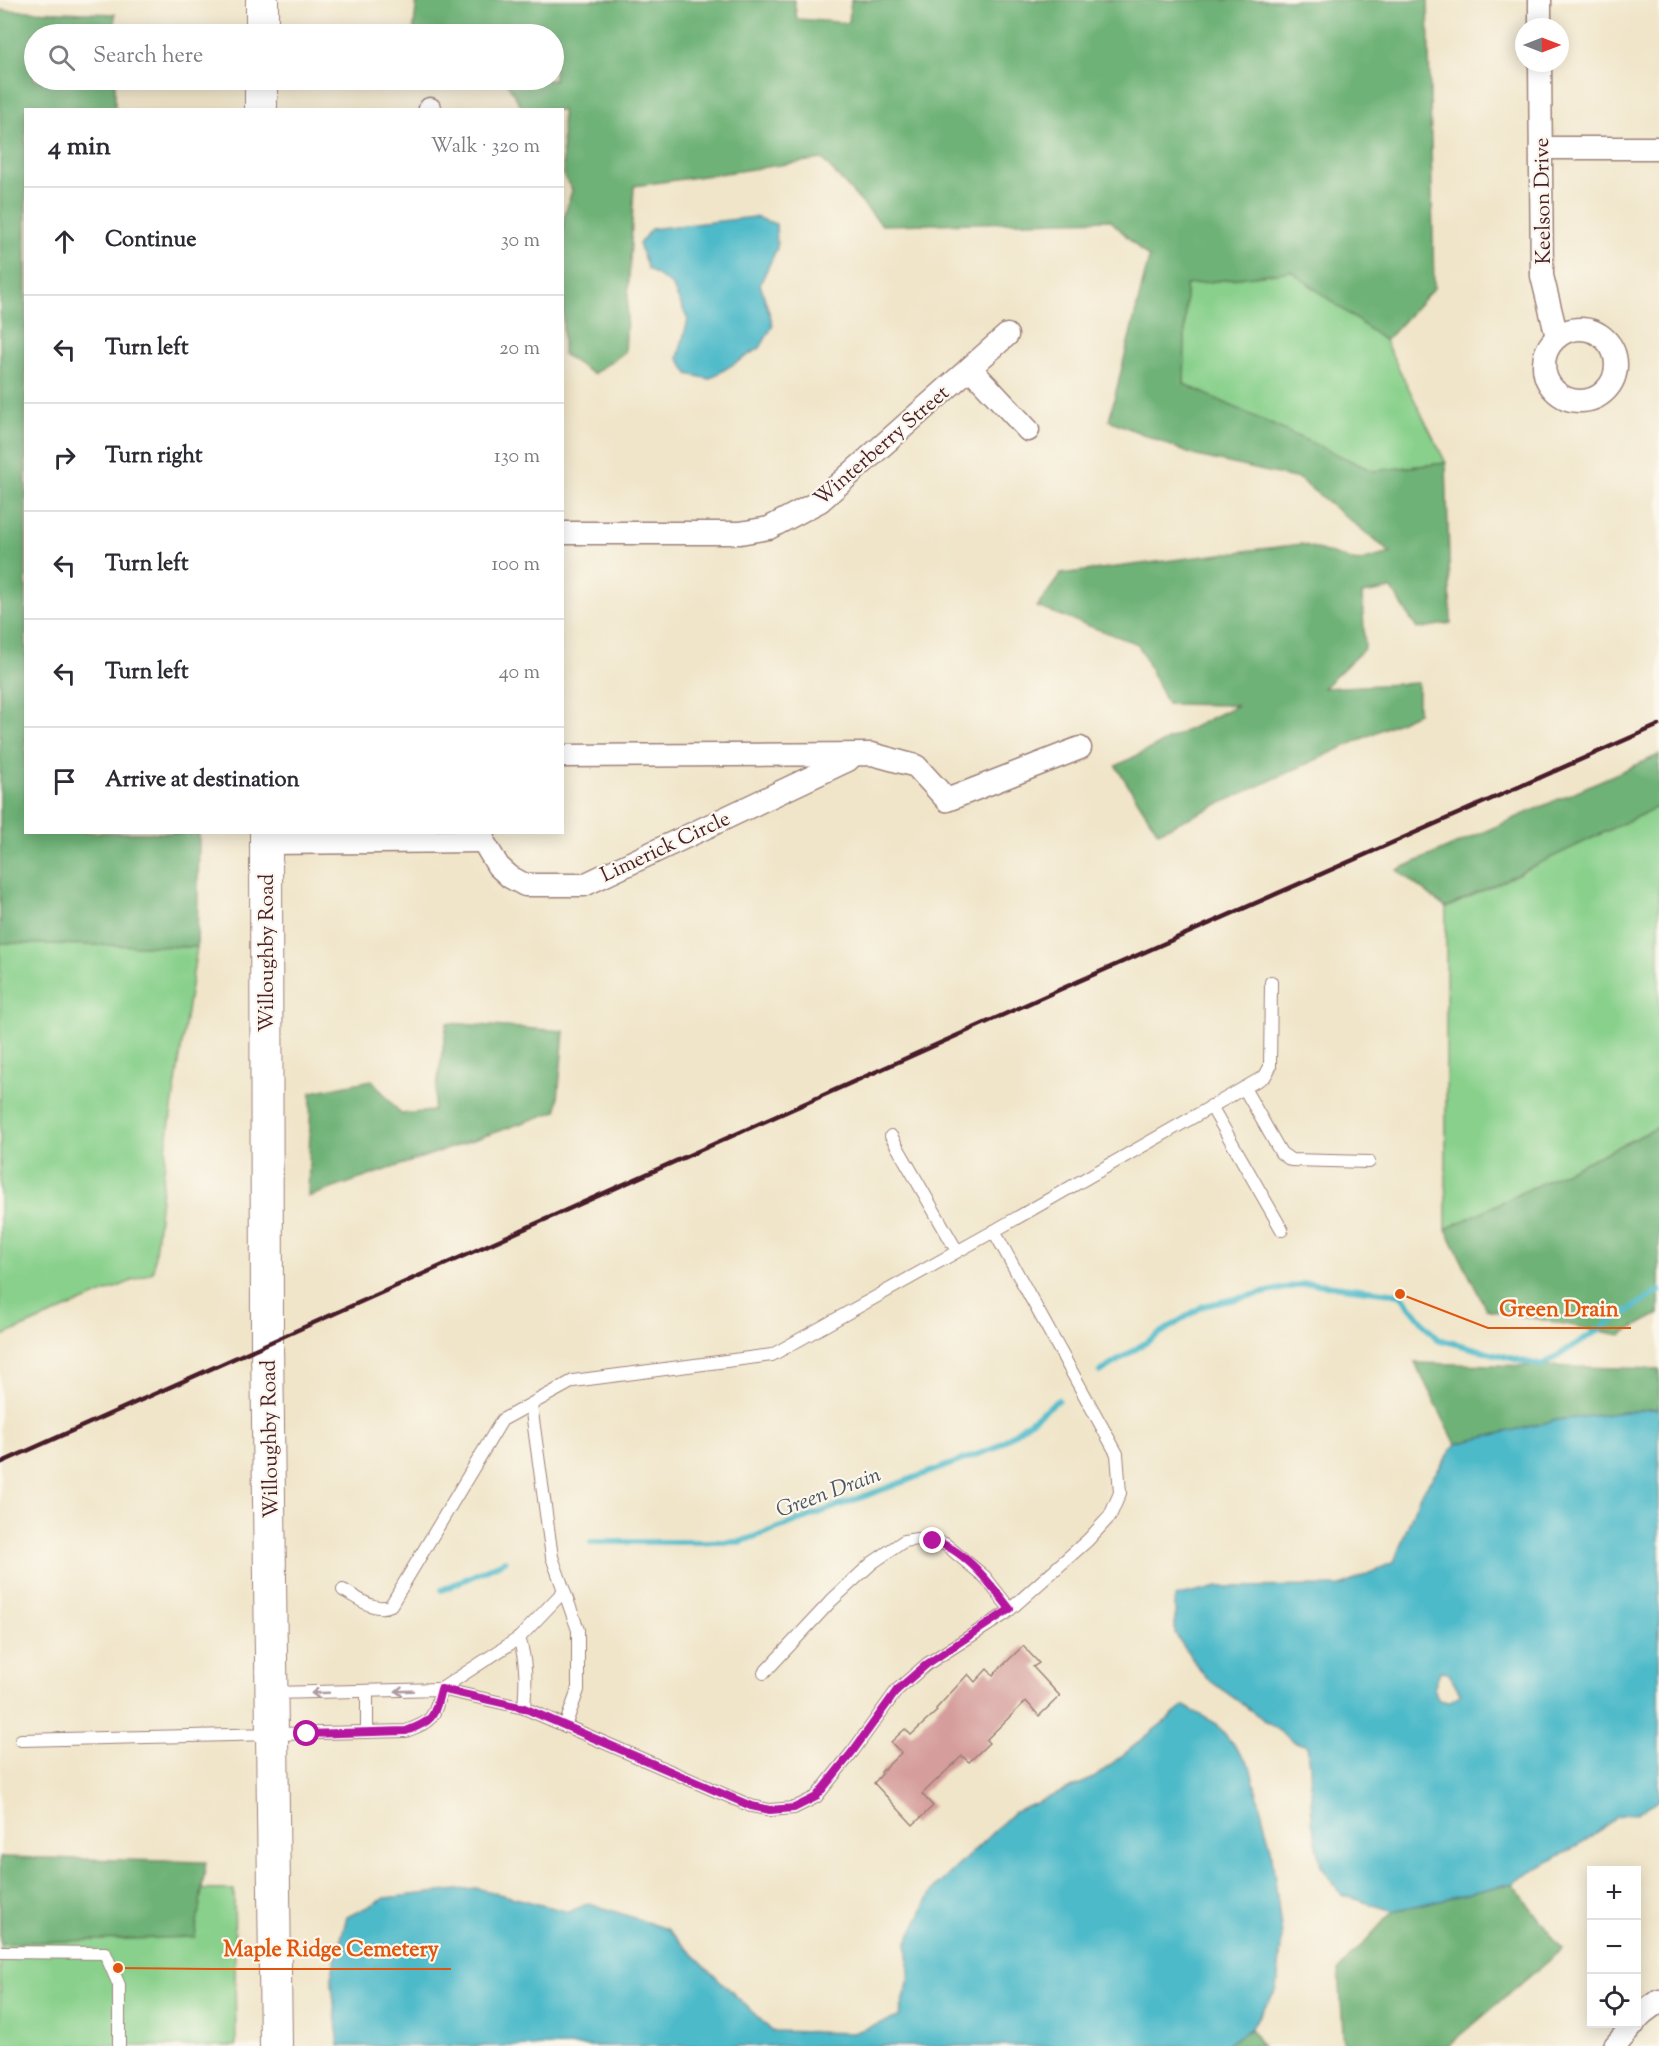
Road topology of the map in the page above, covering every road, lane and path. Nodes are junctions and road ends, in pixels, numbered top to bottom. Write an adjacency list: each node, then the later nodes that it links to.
1 (262, 0): 4 (street)
2 (1540, 0): 3 (street)
3 (1540, 18)
4 (262, 24)
5 (1540, 72): 8 (street, Keelson Drive)
6 (261, 90): 7 (street)
7 (261, 108)
8 (1541, 148): 9 (street); 11 (street, Keelson Drive)
9 (1659, 148)
10 (1006, 335): 12 (street, Winterberry Street)
11 (1557, 337)
12 (970, 368): 13 (street); 14 (street, Winterberry Street)
13 (1028, 430)
14 (564, 532)
15 (1080, 748): 16 (street)
16 (855, 754): 17 (street); 18 (street, Limerick Circle)
17 (564, 756)
18 (484, 837): 19 (street, Limerick Circle)
19 (266, 838): 36 (street, Willoughby Road)
20 (1270, 982): 21 (lane)
21 (1244, 1088): 22 (lane); 24 (lane)
22 (1211, 1106): 25 (lane); 26 (lane)
23 (891, 1136): 27 (lane)
24 (1369, 1162)
25 (1282, 1230)
26 (994, 1231): 27 (lane); 31 (lane)
27 (957, 1251): 28 (lane)
28 (531, 1405): 29 (lane); 30 (lane)
29 (343, 1590)
30 (564, 1591): 32 (lane); 38 (lane)
31 (1010, 1609): 33 (lane); 38 (lane)
32 (519, 1638): 34 (lane); 37 (lane)
33 (764, 1673)
34 (441, 1689): 35 (lane, one-way to 35); 37 (lane); 39 (lane)
35 (367, 1692): 36 (lane, one-way to 36); 39 (lane)
36 (273, 1693): 40 (street, Willoughby Road)
37 (524, 1708): 38 (lane)
38 (565, 1726)
39 (367, 1732): 40 (lane)
40 (272, 1735): 41 (lane); 47 (street, Willoughby Road)
41 (21, 1740)
42 (0, 1952): 46 (lane)
43 (1659, 2001): 44 (street)
44 (1641, 2014)
45 (1630, 2028): 48 (street)
46 (119, 2046)
47 (276, 2046)
48 (1615, 2046)

